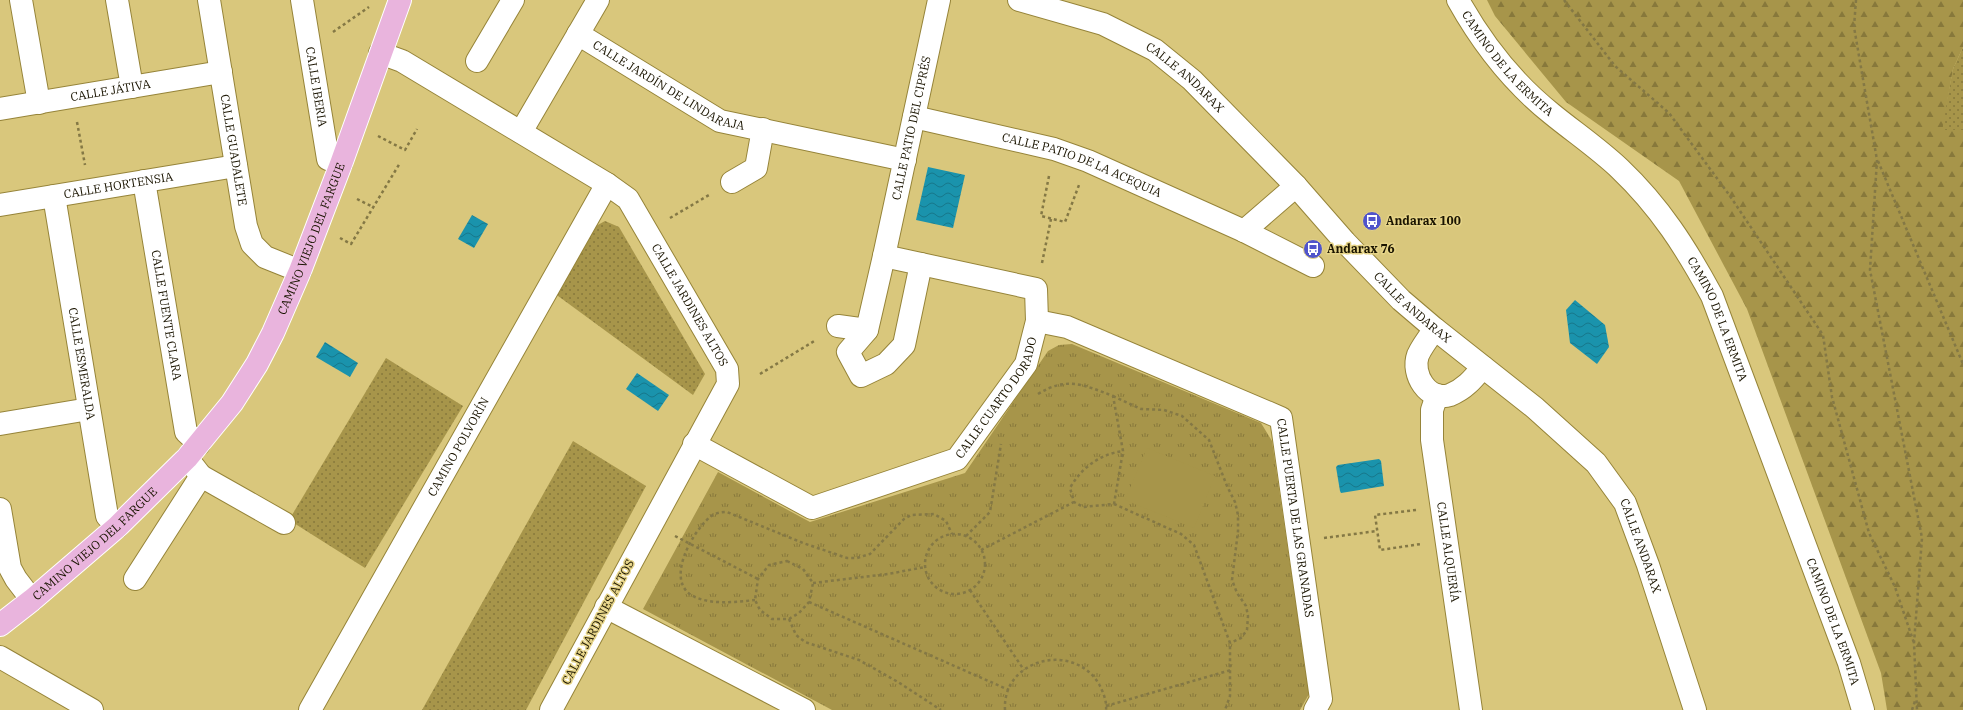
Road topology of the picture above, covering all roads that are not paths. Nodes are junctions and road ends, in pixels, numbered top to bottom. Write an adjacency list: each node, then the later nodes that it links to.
1 (22, 0): 17 (street)
2 (117, 0): 16 (street)
3 (209, 0): 15 (street, CALLE GUADALETE)
4 (302, 0): 23 (street, CALLE IBERIA)
5 (400, 0): 13 (main road, CAMINO VIEJO DEL FARGUE)
6 (513, 0): 14 (street)
7 (598, 0): 12 (street)
8 (939, 0): 19 (street, CALLE PATIO DEL CIPRÉS)
9 (1019, 0): 11 (street, CALLE ANDARAX)
10 (1458, 0): 62 (street, CAMINO DE LA ERMITA)
11 (1054, 5): 28 (street, CALLE ANDARAX)
12 (578, 34): 20 (street, CALLE JARDÍN DE LINDARAJA); 21 (street)
13 (380, 54): 21 (street, CALLE JARDINES ALTOS); 23 (main road, CAMINO VIEJO DEL FARGUE)
14 (477, 61)
15 (221, 72): 16 (street, CALLE JÁTIVA); 24 (street, CALLE GUADALETE)
16 (132, 87): 17 (street, CALLE JÁTIVA)
17 (39, 103): 18 (street, CALLE JÁTIVA)
18 (0, 109)
19 (914, 117): 22 (street, CALLE PATIO DEL CIPRÉS); 31 (street, CALLE PATIO DE LA ACEQUIA)
20 (763, 130): 22 (street, CALLE JARDÍN DE LINDARAJA); 26 (street, CALLE JARDÍN DE LINDARAJA)
21 (521, 132): 27 (street, CALLE JARDINES ALTOS)
22 (905, 160): 32 (street, CALLE PATIO DEL CIPRÉS)
23 (341, 164): 35 (main road, CAMINO VIEJO DEL FARGUE)
24 (236, 166): 25 (street, CALLE HORTENSIA); 35 (street, CALLE GUADALETE)
25 (144, 181): 29 (street, CALLE HORTENSIA); 45 (street, CALLE FUENTE CLARA)
26 (732, 182)
27 (607, 184): 44 (street, CALLE JARDINES ALTOS); 56 (street, CAMINO POLVORÍN)
28 (1296, 186): 31 (street); 38 (street, CALLE ANDARAX)
29 (54, 196): 30 (street, CALLE HORTENSIA); 42 (street, CALLE ESMERALDA)
30 (0, 205)
31 (1244, 231): 34 (street, CALLE PATIO DE LA ACEQUIA)
32 (884, 256): 33 (street); 39 (street, CALLE PATIO DEL CIPRÉS)
33 (921, 264): 36 (street, CALLE CUARTO DORADO); 39 (street, CALLE PATIO DEL CIPRÉS)
34 (1313, 266)
35 (300, 271): 45 (main road, CAMINO VIEJO DEL FARGUE)
36 (1037, 320): 44 (street, CALLE CUARTO DORADO); 59 (street, CALLE PUERTA DE LAS GRANADAS)
37 (838, 326): 39 (street)
38 (1435, 329): 40 (street, CALLE ANDARAX); 41 (street)
39 (866, 330)
40 (1483, 367): 41 (street); 61 (street, CALLE ANDARAX)
41 (1436, 395): 60 (street, CALLE ALQUERÍA)
42 (89, 409): 43 (street); 49 (street, CALLE ESMERALDA)
43 (0, 424)
44 (694, 444): 52 (street, CALLE JARDINES ALTOS)
45 (193, 451): 46 (street); 49 (main road, CAMINO VIEJO DEL FARGUE)
46 (200, 476): 48 (street); 50 (street)
47 (0, 509): 51 (street)
48 (284, 523)
49 (117, 527): 51 (main road, CAMINO VIEJO DEL FARGUE)
50 (135, 579)
51 (32, 600): 53 (main road, CAMINO VIEJO DEL FARGUE)
52 (606, 607): 57 (street, CALLE JARDINES ALTOS); 58 (street)
53 (0, 625)
54 (0, 657): 55 (street)
55 (92, 710)
56 (310, 710)
57 (551, 710)
58 (804, 710)
59 (1315, 710)
60 (1471, 710)
61 (1695, 710)
62 (1863, 710)

